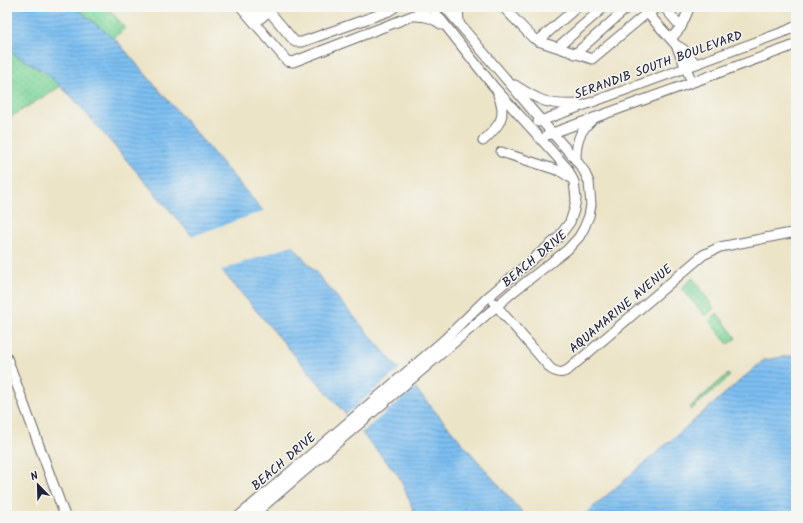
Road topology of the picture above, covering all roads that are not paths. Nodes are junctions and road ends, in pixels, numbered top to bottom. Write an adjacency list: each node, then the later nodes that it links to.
1 (241, 7): 16 (street)
2 (263, 7): 16 (street)
3 (395, 7): 16 (street)
4 (431, 7): 15 (street); 20 (street)
5 (445, 7): 17 (street, BEACH DRIVE)
6 (458, 7): 17 (street)
7 (504, 7): 21 (street)
8 (577, 7): 21 (street)
9 (604, 7): 24 (street)
10 (628, 7): 25 (street)
11 (660, 7): 14 (street)
12 (664, 7): 18 (street)
13 (684, 7): 18 (street)
14 (644, 10): 22 (street); 25 (street)
15 (412, 16): 16 (street); 20 (street)
16 (253, 20)
17 (458, 22): 28 (street, BEACH DRIVE)
18 (681, 26): 22 (street)
19 (796, 26): 26 (street, SERANDIB SOUTH BOULEVARD)
20 (449, 31): 30 (street)
21 (538, 41): 24 (street)
22 (673, 42): 26 (street); 27 (street)
23 (796, 44): 29 (street)
24 (558, 48): 25 (street)
25 (575, 54)
26 (696, 64): 27 (street, SERANDIB SOUTH BOULEVARD)
27 (686, 68): 29 (street); 31 (street, SERANDIB SOUTH BOULEVARD)
28 (507, 80): 31 (street); 33 (street, BEACH DRIVE)
29 (692, 82): 32 (street)
30 (494, 87): 34 (street, BEACH DRIVE); 37 (street)
31 (587, 103): 33 (street, SERANDIB SOUTH BOULEVARD)
32 (596, 116): 35 (street); 39 (street)
33 (541, 120): 34 (street, SERANDIB SOUTH BOULEVARD); 35 (street, BEACH DRIVE)
34 (529, 125): 36 (street, BEACH DRIVE)
35 (552, 133): 36 (street); 39 (street, BEACH DRIVE)
36 (540, 137): 40 (street, BEACH DRIVE)
37 (483, 141)
38 (501, 152): 40 (street)
39 (576, 160): 42 (street, BEACH DRIVE)
40 (574, 182): 43 (street, BEACH DRIVE)
41 (796, 232): 45 (street, AQUAMARINE AVENUE)
42 (509, 296): 44 (street, BEACH DRIVE); 45 (street)
43 (488, 297): 44 (street, AQUAMARINE AVENUE); 47 (street, BEACH DRIVE)
44 (497, 306): 45 (street, AQUAMARINE AVENUE); 47 (street, BEACH DRIVE)
45 (512, 324)
46 (7, 358): 49 (street)
47 (413, 373): 48 (street)
48 (346, 430): 50 (street, BEACH DRIVE); 51 (street, BEACH DRIVE)
49 (65, 516)
50 (239, 516)
51 (252, 516)

